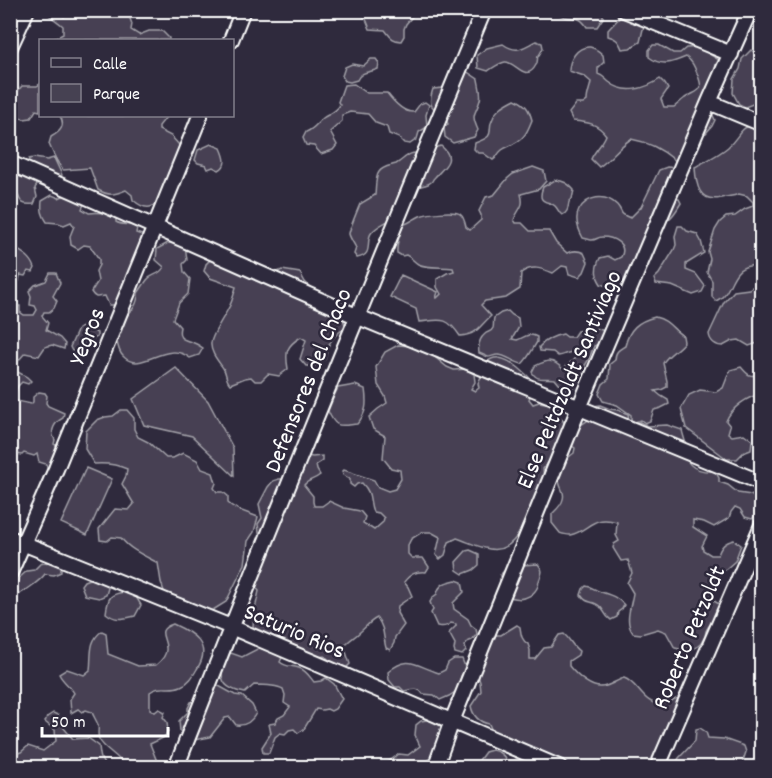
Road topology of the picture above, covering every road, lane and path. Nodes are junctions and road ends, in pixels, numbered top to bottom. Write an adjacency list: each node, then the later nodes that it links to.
1 (27, 10): 7 (street)
2 (243, 10): 6 (street)
3 (484, 10): 14 (street, Defensores del Chaco)
4 (624, 10): 8 (street)
5 (750, 10): 8 (street, Else Peltdzoldt Santiviago)
6 (231, 39)
7 (10, 47)
8 (731, 54): 9 (street, Else Peltdzoldt Santiviago)
9 (709, 102): 11 (street); 15 (street, Else Peltdzoldt Santiviago)
10 (200, 117): 13 (street, Yegros)
11 (762, 123)
12 (10, 163): 13 (street)
13 (155, 227): 14 (street); 18 (street, Yegros)
14 (356, 316): 15 (street); 20 (street, Defensores del Chaco)
15 (579, 408): 16 (street); 21 (street, Else Peltdzoldt Santiviago)
16 (762, 483)
17 (762, 525): 25 (street, Roberto Petzoldt)
18 (17, 541): 19 (street, Yegros); 20 (street, Saturio Rios)
19 (10, 573)
20 (231, 627): 21 (street, Saturio Rios); 22 (street, Defensores del Chaco)
21 (452, 721): 23 (street, Else Peltdzoldt Santiviago); 24 (street, Saturio Rios)
22 (176, 768)
23 (435, 768)
24 (561, 768)
25 (657, 768)

